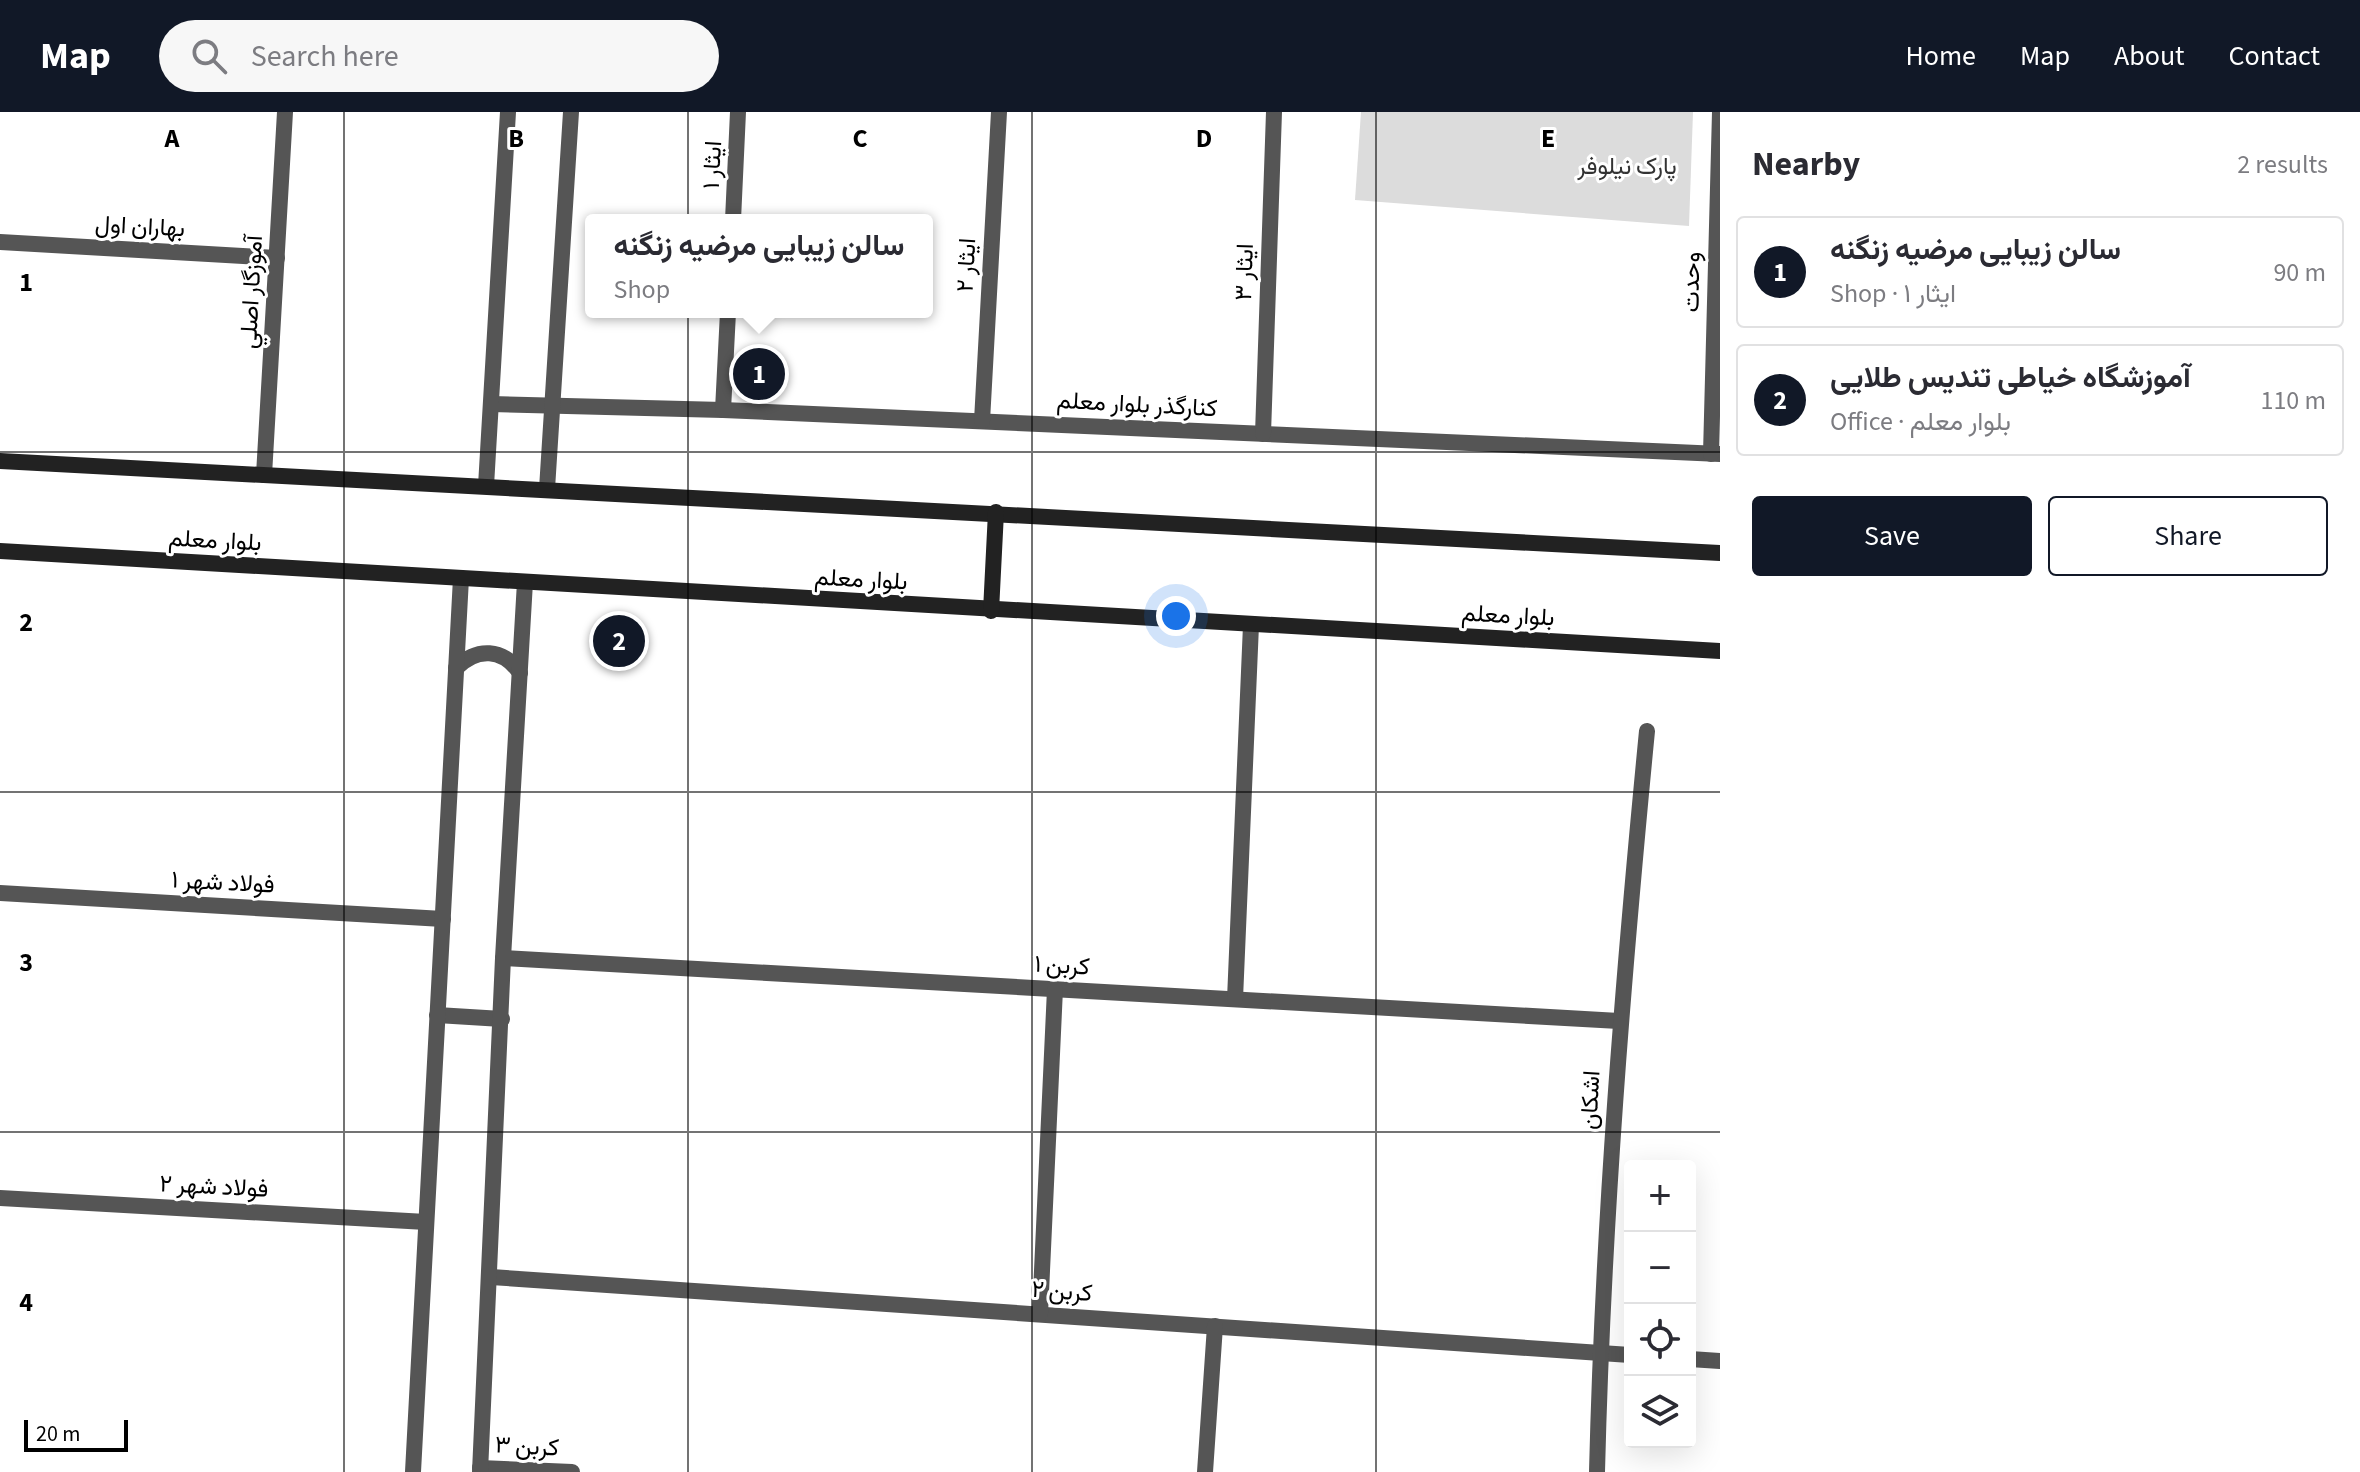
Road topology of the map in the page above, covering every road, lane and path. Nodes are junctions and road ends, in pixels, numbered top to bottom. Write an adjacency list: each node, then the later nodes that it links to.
1 (285, 112): 10 (street, آموزگار اصلي)
2 (508, 112): 12 (street)
3 (571, 112): 13 (street)
4 (738, 112): 8 (street, ایثار ۱)
5 (999, 112): 15 (street, ایثار ۲)
6 (1274, 112): 16 (street, ایثار ۳)
7 (1720, 112): 17 (street, وحدت)
8 (733, 214)
9 (0, 242): 10 (street, بهاران اول)
10 (277, 258): 19 (street, آموزگار اصلي)
11 (728, 318): 14 (street)
12 (491, 404): 13 (street, کنارگذر بلوار معلم); 20 (street)
13 (552, 406): 14 (street, کنارگذر بلوار معلم); 21 (street)
14 (723, 410): 15 (street, کنارگذر بلوار معلم)
15 (982, 421): 16 (street, کنارگذر بلوار معلم)
16 (1263, 434): 17 (street, کنارگذر بلوار معلم)
17 (1716, 454)
18 (0, 461): 19 (main road)
19 (264, 475): 20 (main road)
20 (486, 486): 21 (main road)
21 (547, 489): 22 (main road)
22 (996, 512): 24 (main road); 27 (main road)
23 (0, 551): 25 (main road, بلوار معلم)
24 (1720, 553)
25 (461, 578): 26 (main road, بلوار معلم); 30 (street)
26 (525, 582): 27 (main road, بلوار معلم); 31 (street)
27 (991, 611): 28 (main road, بلوار معلم)
28 (1251, 625): 29 (main road, بلوار معلم); 37 (street)
29 (1720, 651)
30 (456, 668): 31 (street); 34 (street)
31 (520, 673): 35 (street)
32 (1647, 731): 40 (street, اشکان)
33 (0, 893): 34 (street, فولاد شهر ۱)
34 (443, 919): 38 (street)
35 (503, 958): 36 (street, کربن ۱); 39 (street)
36 (1055, 989): 37 (street, کربن ۱); 44 (street)
37 (1235, 999): 40 (street, کربن ۱)
38 (437, 1015): 39 (street); 42 (street)
39 (502, 1019): 43 (street)
40 (1619, 1021): 46 (street, اشکان)
41 (0, 1198): 42 (street, فولاد شهر ۲)
42 (426, 1222): 51 (street)
43 (491, 1277): 44 (street, کربن ۲); 50 (street)
44 (1040, 1314): 45 (street, کربن ۲)
45 (1215, 1326): 46 (street, کربن ۲); 53 (street)
46 (1600, 1352): 47 (street, کربن ۲); 54 (street, اشکان)
47 (1624, 1354)
48 (1696, 1359): 49 (street)
49 (1720, 1361)
50 (480, 1470): 52 (street, کربن ۳)
51 (413, 1472)
52 (572, 1472)
53 (1205, 1472)
54 (1597, 1472)

